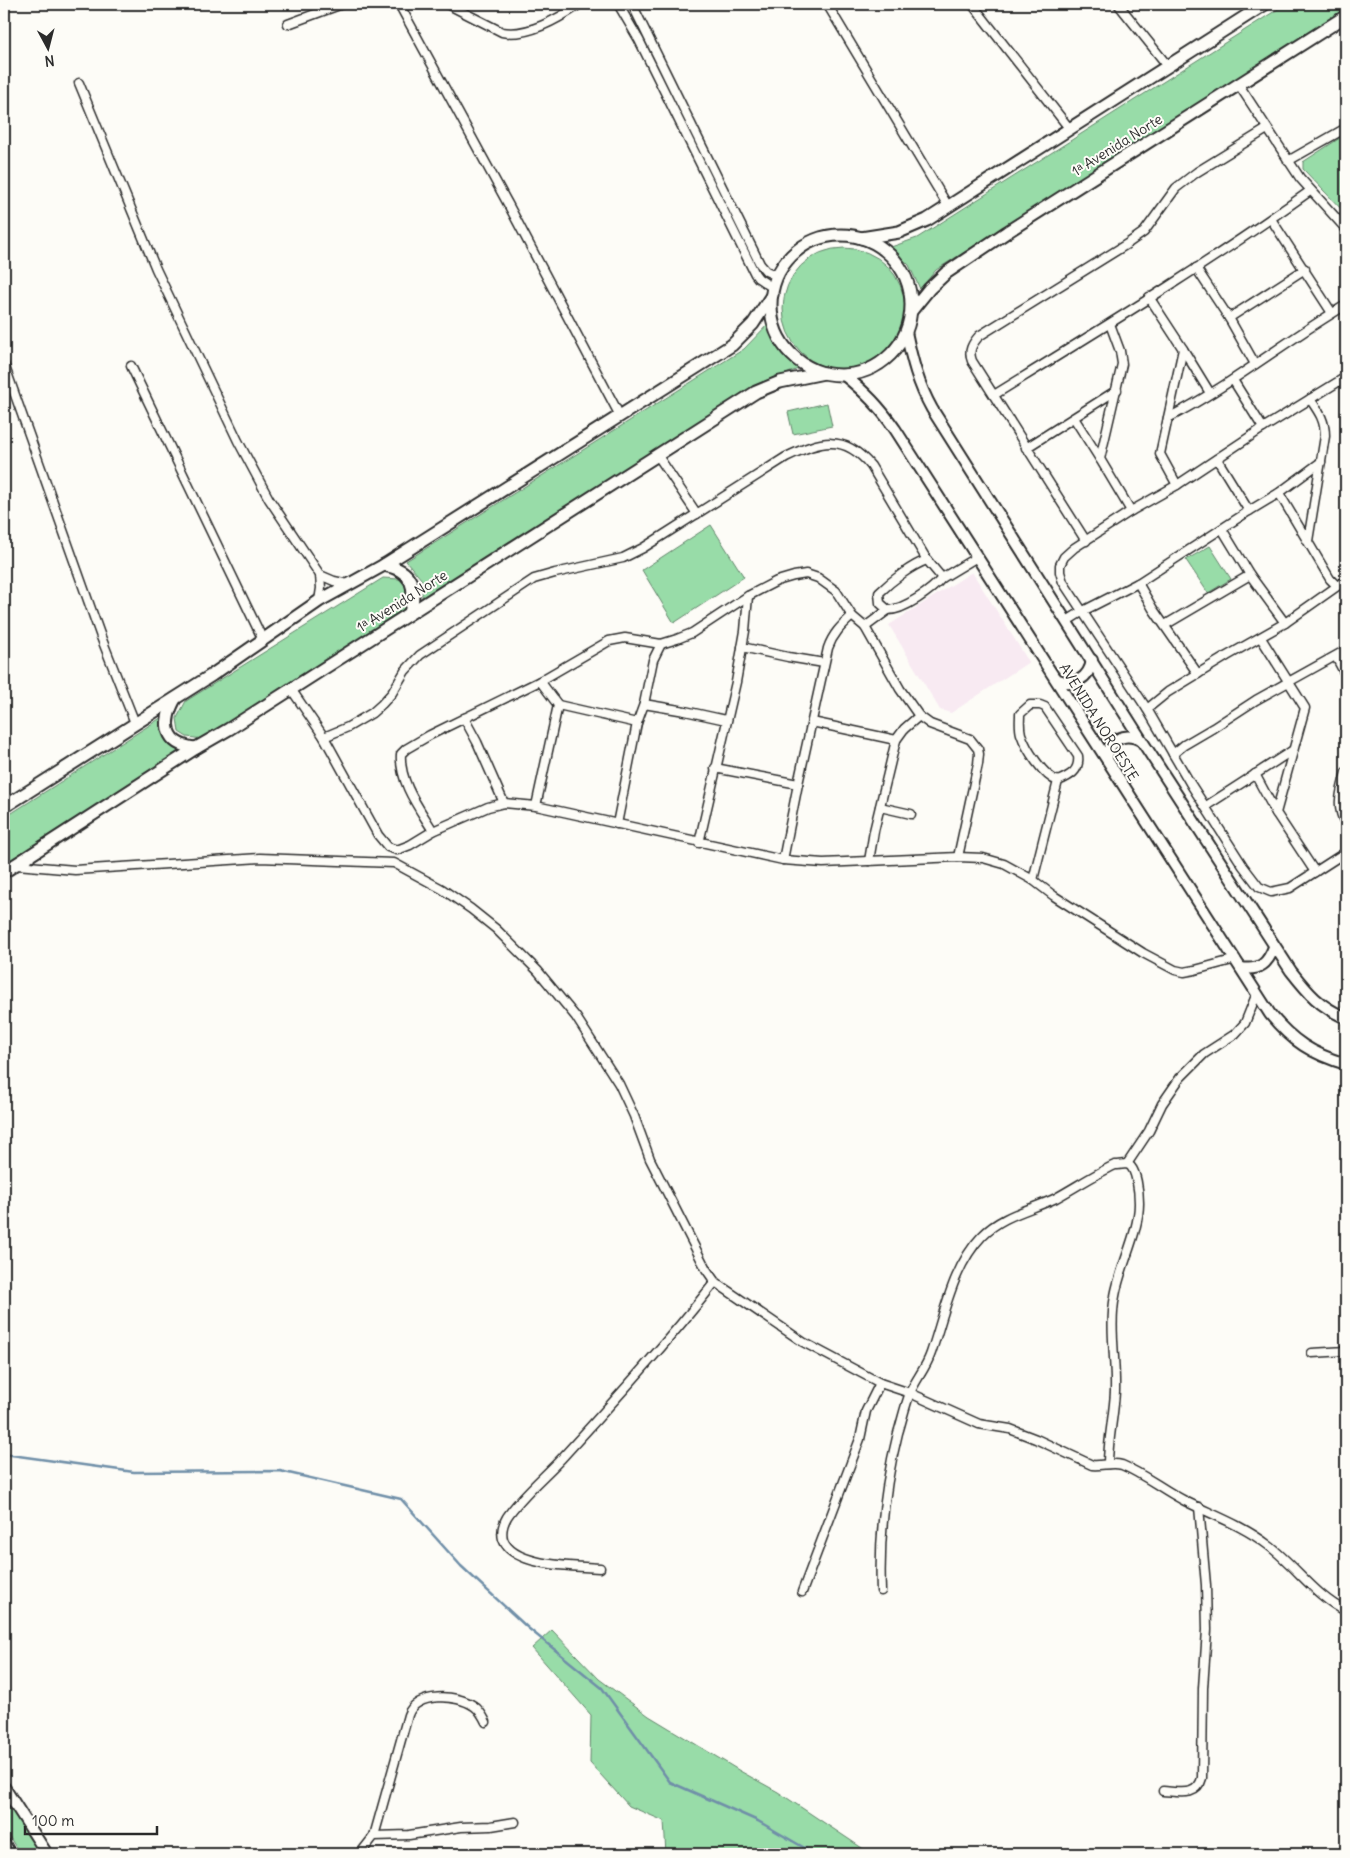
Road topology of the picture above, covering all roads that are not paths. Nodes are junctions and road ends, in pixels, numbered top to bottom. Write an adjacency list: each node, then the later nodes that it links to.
1 (342, 4): 12 (street)
2 (399, 4): 49 (street)
3 (447, 4): 4 (street)
4 (580, 4)
5 (618, 4): 29 (street)
6 (632, 4): 28 (street)
7 (827, 4): 21 (street)
8 (972, 4): 16 (street)
9 (1118, 4): 13 (street)
10 (1265, 4): 13 (main road)
11 (1346, 16): 15 (main road, 1ᵃ Avenida Norte)
12 (288, 24)
13 (1167, 65): 16 (main road)
14 (78, 83): 70 (street)
15 (1239, 85): 18 (street); 32 (main road, 1ᵃ Avenida Norte)
16 (1069, 128): 21 (main road)
17 (1346, 128): 19 (street)
18 (1267, 129): 19 (street); 47 (street)
19 (1288, 161): 20 (street)
20 (1310, 191): 22 (street); 23 (street)
21 (948, 206): 25 (main road)
22 (1271, 219): 26 (street); 27 (street)
23 (1343, 219): 24 (street)
24 (1346, 229)
25 (861, 238): 28 (main road); 32 (main road)
26 (1196, 268): 30 (street); 34 (street)
27 (1304, 269): 33 (street); 34 (street)
28 (777, 276): 29 (main road)
29 (772, 292): 41 (main road); 49 (main road)
30 (1149, 297): 35 (street); 37 (street)
31 (1346, 305): 33 (street)
32 (912, 310): 36 (main road)
33 (1332, 313): 39 (street)
34 (1229, 318): 39 (street)
35 (1110, 324): 45 (street); 47 (street)
36 (906, 332): 42 (main road); 82 (street, AVENIDA NOROESTE)
37 (1183, 349): 46 (street); 51 (street)
38 (4, 364): 108 (street)
39 (1255, 364): 44 (street)
40 (131, 366): 87 (street)
41 (824, 373): 42 (main road); 54 (main road, 1ᵃ Avenida Norte)
42 (844, 375): 66 (street, AVENIDA NOROESTE)
43 (1346, 378): 48 (street)
44 (1233, 380): 46 (street); 52 (street)
45 (1117, 390): 50 (street); 55 (street)
46 (1210, 392): 51 (street)
47 (994, 395): 53 (street)
48 (1310, 399): 52 (street); 57 (street)
49 (620, 416): 68 (main road)
50 (1074, 418): 53 (street); 55 (street)
51 (1168, 418): 58 (street)
52 (1263, 428): 56 (street)
53 (1026, 448): 64 (street)
54 (658, 456): 62 (street); 80 (main road, 1ᵃ Avenida Norte)
55 (1100, 459): 60 (street)
56 (1217, 459): 58 (street); 61 (street)
57 (1321, 462): 59 (street); 65 (street)
58 (1177, 485): 60 (street)
59 (1279, 494): 61 (street); 65 (street)
60 (1131, 511): 64 (street)
61 (1249, 511): 63 (street)
62 (697, 514): 67 (street); 110 (street)
63 (1222, 529): 69 (street); 73 (street)
64 (1086, 541): 79 (street)
65 (1308, 541): 75 (street)
66 (977, 556): 71 (street); 96 (street, AVENIDA NOROESTE)
67 (927, 560): 71 (street); 78 (street)
68 (384, 564): 74 (main road); 80 (main road)
69 (1250, 575): 83 (street); 84 (street)
70 (320, 576): 74 (street); 77 (street)
71 (942, 578): 78 (street)
72 (1346, 580): 75 (street)
73 (1138, 583): 79 (street); 84 (street)
74 (348, 584): 77 (main road)
75 (1337, 586): 83 (street)
76 (748, 596): 81 (street); 88 (street); 89 (street)
77 (319, 602): 87 (main road)
78 (888, 610): 85 (street)
79 (1083, 611): 82 (street); 103 (street)
80 (410, 613): 99 (main road, 1ᵃ Avenida Norte)
81 (852, 616): 85 (street); 93 (street)
82 (1067, 621): 92 (street, AVENIDA NOROESTE)
83 (1285, 624): 86 (street)
84 (1165, 625): 94 (street)
85 (865, 627): 104 (street)
86 (1261, 638): 94 (street); 98 (street)
87 (263, 640): 100 (main road)
88 (661, 644): 97 (street); 101 (street)
89 (742, 647): 93 (street); 106 (street)
90 (1346, 650): 91 (street)
91 (1336, 657): 95 (street); 98 (street)
92 (1092, 660): 96 (street); 112 (street, AVENIDA NOROESTE)
93 (824, 663): 107 (street)
94 (1198, 674): 103 (street)
95 (1346, 676)
96 (1056, 679): 116 (street, AVENIDA NOROESTE)
97 (540, 681): 102 (street); 105 (street)
98 (1288, 682): 114 (street); 115 (street)
99 (291, 689): 110 (street); 113 (main road, 1ᵃ Avenida Norte)
100 (175, 699): 108 (main road); 113 (main road)
101 (644, 704): 106 (street); 109 (street)
102 (558, 705): 109 (street); 123 (street)
103 (1147, 709): 115 (street)
104 (919, 716): 111 (street); 135 (street)
105 (464, 718): 122 (street); 131 (street)
106 (726, 720): 117 (street)
107 (812, 722): 111 (street); 121 (street)
108 (135, 723): 125 (main road)
109 (637, 723): 129 (street)
110 (324, 737): 133 (street)
111 (896, 740): 126 (street)
112 (1142, 741): 116 (street); 143 (street, AVENIDA NOROESTE)
113 (196, 748): 139 (main road, 1ᵃ Avenida Norte)
114 (1293, 750): 118 (street); 127 (street)
115 (1173, 754): 124 (street)
116 (1107, 758): 144 (street, AVENIDA NOROESTE)
117 (715, 768): 121 (street); 132 (street)
118 (1255, 774): 124 (street); 127 (street)
119 (1346, 776): 130 (street)
120 (1058, 781): 120 (street); 142 (street)
121 (798, 784): 136 (street)
122 (504, 803): 123 (street); 131 (street)
123 (536, 806): 129 (street)
124 (1206, 806): 141 (street)
125 (4, 807)
126 (880, 807): 128 (street); 137 (street)
127 (1276, 813): 141 (street)
128 (911, 814)
129 (617, 824): 132 (street)
130 (1346, 825)
131 (433, 831): 133 (street)
132 (699, 843): 136 (street)
133 (397, 850): 138 (street)
134 (1346, 852): 141 (street)
135 (958, 857): 137 (street); 142 (street)
136 (783, 860): 137 (street)
137 (869, 861)
138 (394, 863): 139 (street); 149 (street)
139 (16, 865): 140 (main road, 1ᵃ Avenida Norte)
140 (4, 872)
141 (1315, 872)
142 (1033, 880): 144 (street)
143 (1274, 947): 144 (street); 146 (street, AVENIDA NOROESTE)
144 (1239, 964): 145 (street, AVENIDA NOROESTE)
145 (1256, 992): 147 (street, AVENIDA NOROESTE); 148 (street)
146 (1346, 1018)
147 (1346, 1064)
148 (1126, 1164): 153 (street); 154 (street)
149 (715, 1282): 152 (street); 156 (street)
150 (1346, 1351): 151 (street)
151 (1312, 1353)
152 (880, 1383): 153 (street); 158 (street)
153 (910, 1393): 154 (street); 157 (street)
154 (1108, 1464): 155 (street)
155 (1199, 1507): 159 (street); 162 (street)
156 (600, 1568)
157 (882, 1591)
158 (802, 1592)
159 (1346, 1611)
160 (486, 1722): 164 (street)
161 (4, 1787): 167 (street)
162 (1163, 1791)
163 (515, 1822): 164 (street)
164 (374, 1836): 168 (street)
165 (4, 1843): 166 (street)
166 (10, 1854)
167 (47, 1854)
168 (360, 1854)

